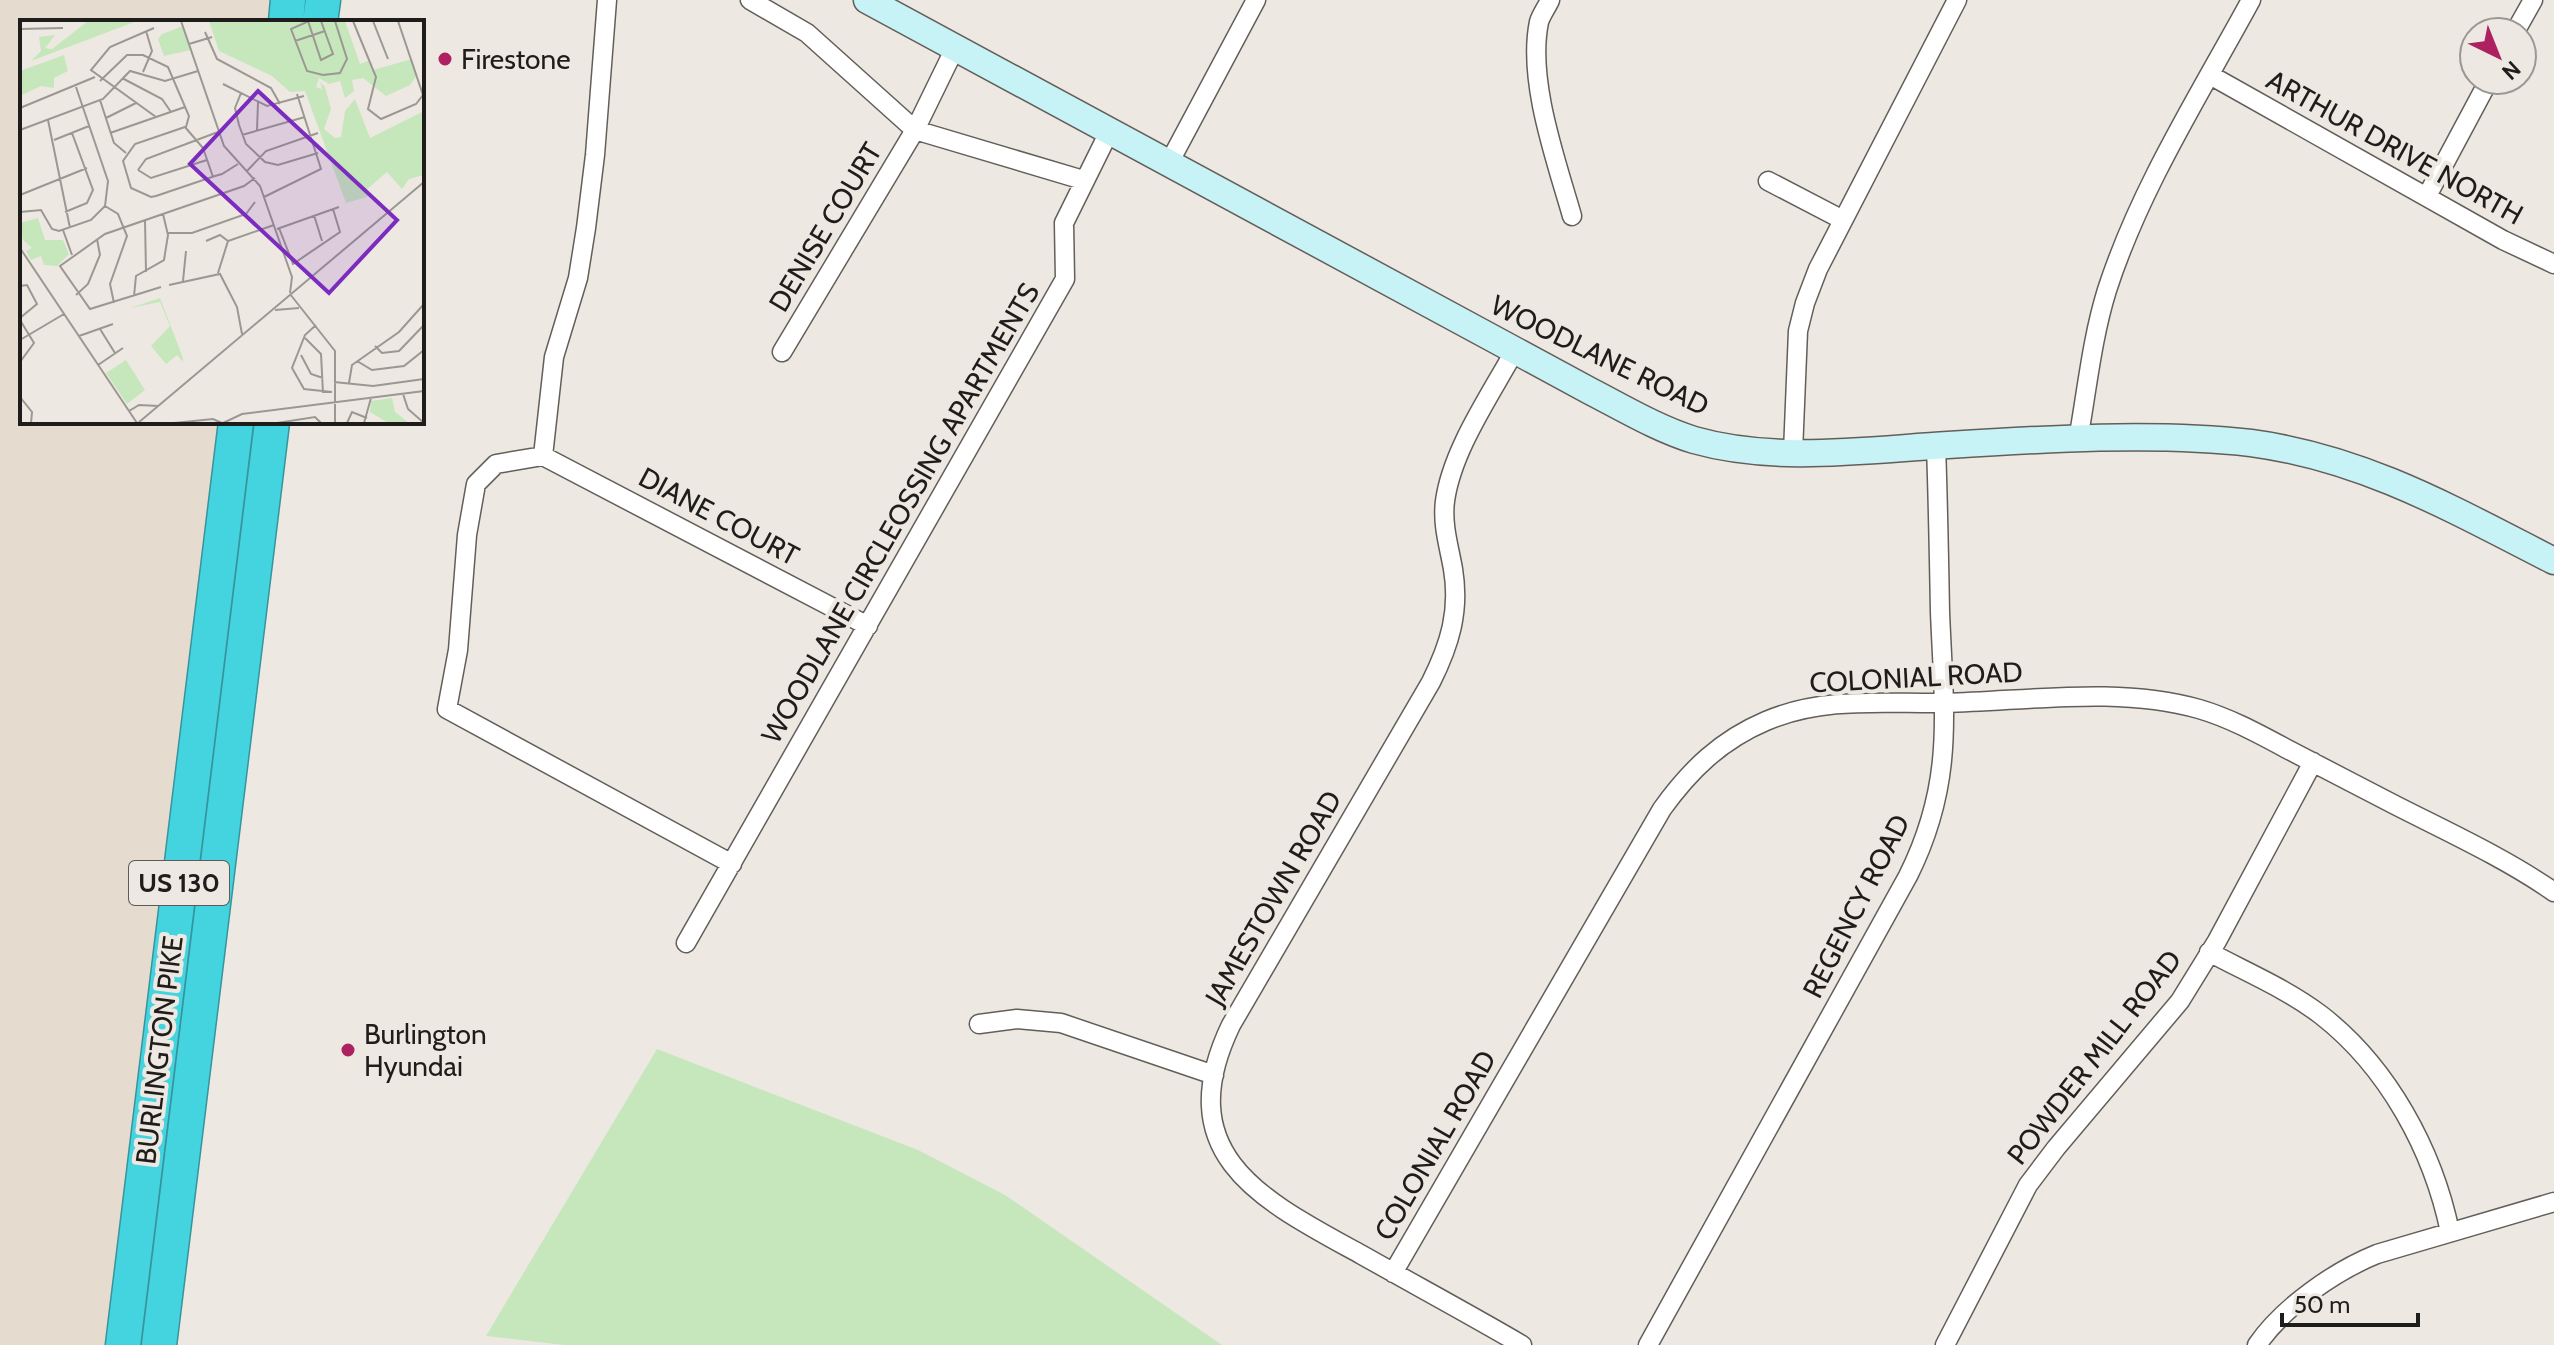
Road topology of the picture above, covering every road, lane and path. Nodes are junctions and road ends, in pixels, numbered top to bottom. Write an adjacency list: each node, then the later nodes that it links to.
1 (288, 0): 10 (highway)
2 (323, 0): 11 (highway)
3 (607, 0): 31 (street)
4 (750, 0): 15 (street)
5 (867, 0): 12 (street, WOODLANE ROAD)
6 (1256, 0): 17 (street)
7 (1550, 0): 21 (street)
8 (1957, 0): 22 (street)
9 (2251, 0): 13 (street)
10 (286, 20)
11 (320, 20)
12 (955, 48): 15 (street, DENISE COURT); 16 (street, WOODLANE ROAD)
13 (2210, 75): 20 (street, ARTHUR DRIVE NORTH); 28 (street)
14 (2480, 96): 20 (street)
15 (915, 130): 18 (street); 25 (street, DENISE COURT)
16 (1109, 132): 17 (street, WOODLANE ROAD); 18 (street, WOODLANE CIRCLEOSSING APARTMENTS)
17 (1169, 163): 24 (street, WOODLANE ROAD)
18 (1083, 180): 33 (street, WOODLANE CIRCLEOSSING APARTMENTS)
19 (1768, 181): 22 (street)
20 (2427, 196): 23 (street, ARTHUR DRIVE NORTH)
21 (1572, 216)
22 (1843, 220): 30 (street)
23 (2554, 264)
24 (1515, 350): 30 (street, WOODLANE ROAD); 41 (street, JAMESTOWN ROAD)
25 (782, 352)
26 (236, 424): 45 (highway, BURLINGTON PIKE / US 130)
27 (272, 424): 46 (highway, BURLINGTON PIKE / US 130)
28 (2078, 440): 29 (street, WOODLANE ROAD); 32 (street, WOODLANE ROAD)
29 (1936, 446): 30 (street, WOODLANE ROAD); 34 (street, REGENCY ROAD)
30 (1793, 452)
31 (543, 456): 33 (street, DIANE COURT); 36 (street)
32 (2554, 561)
33 (868, 626): 36 (street, WOODLANE CIRCLEOSSING APARTMENTS)
34 (1944, 703): 35 (street, COLONIAL ROAD); 44 (street, COLONIAL ROAD); 48 (street, REGENCY ROAD)
35 (2313, 762): 37 (street, COLONIAL ROAD); 39 (street, POWDER MILL ROAD)
36 (732, 864): 38 (street, WOODLANE CIRCLEOSSING APARTMENTS)
37 (2554, 892)
38 (686, 943)
39 (2209, 952): 43 (street); 49 (street, POWDER MILL ROAD)
40 (979, 1024): 41 (street)
41 (1214, 1075): 44 (street, JAMESTOWN ROAD)
42 (2554, 1202): 43 (street)
43 (2450, 1232): 50 (street)
44 (1393, 1273): 47 (street, JAMESTOWN ROAD)
45 (123, 1345)
46 (159, 1345)
47 (1522, 1345)
48 (1648, 1345)
49 (1945, 1345)
50 (2257, 1345)

